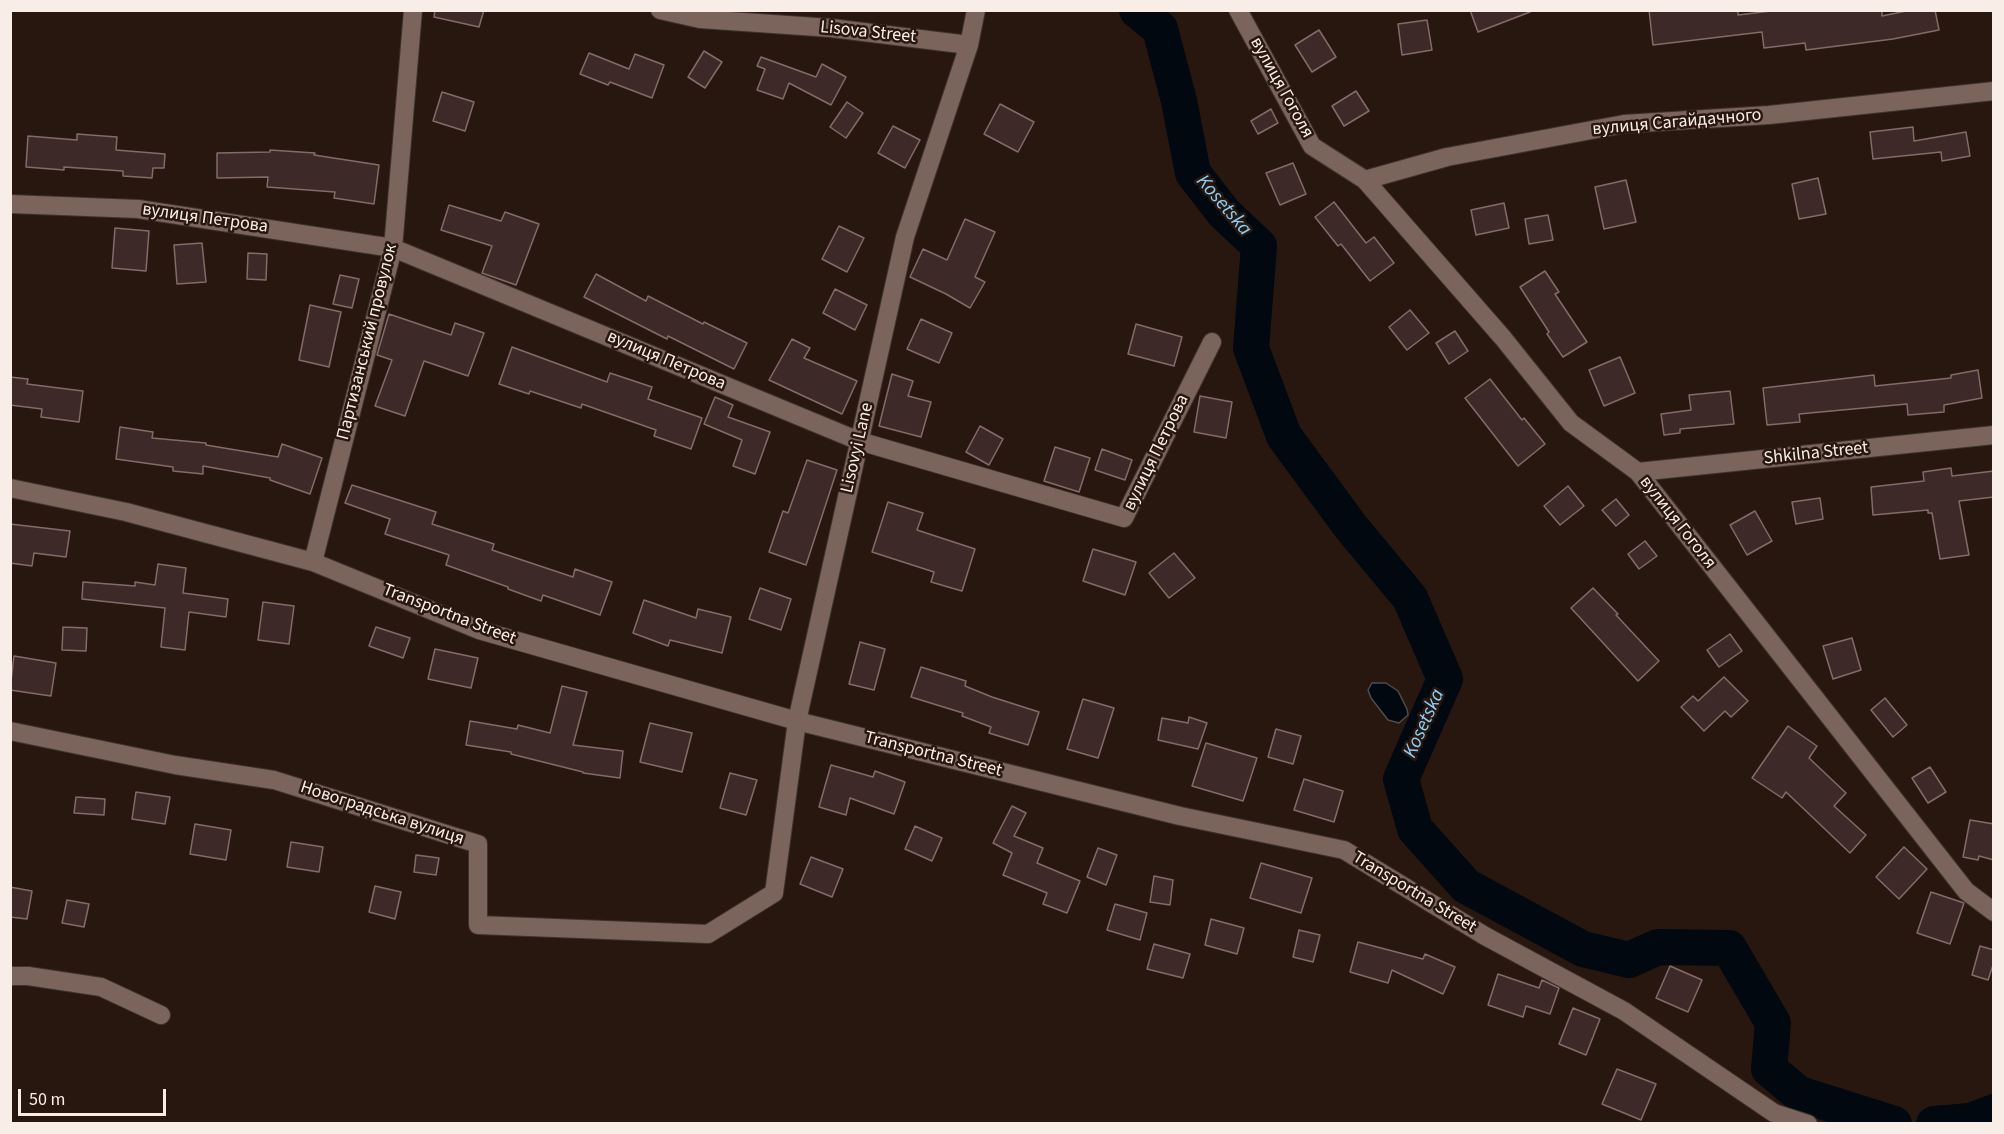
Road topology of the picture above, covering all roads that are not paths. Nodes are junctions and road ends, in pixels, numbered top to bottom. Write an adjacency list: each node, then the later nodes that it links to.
1 (413, 10): 9 (street, Партизанський провулок)
2 (660, 10): 5 (street, Lisova Street)
3 (976, 10): 5 (street, Lisovyi Lane)
4 (1238, 10): 7 (street, вулиця Гоголя)
5 (969, 45): 12 (street, Lisovyi Lane)
6 (1994, 91): 7 (street, вулиця Сагайдачного)
7 (1365, 180): 13 (street, вулиця Гоголя)
8 (10, 204): 9 (street, вулиця Петрова)
9 (393, 248): 12 (street, вулиця Петрова); 15 (street, Партизанський провулок)
10 (1212, 342): 12 (street, вулиця Петрова)
11 (1994, 435): 13 (street, Shkilna Street)
12 (859, 441): 16 (street, Lisovyi Lane)
13 (1638, 472): 19 (street, вулиця Гоголя)
14 (10, 488): 15 (street, Transportna Street)
15 (313, 562): 16 (street, Transportna Street)
16 (797, 721): 18 (street, Lisovyi Lane); 22 (street, Transportna Street)
17 (10, 731): 18 (street, Новоградська вулиця)
18 (774, 893)
19 (1994, 912)
20 (10, 976): 21 (street)
21 (161, 1015)
22 (1808, 1124)

